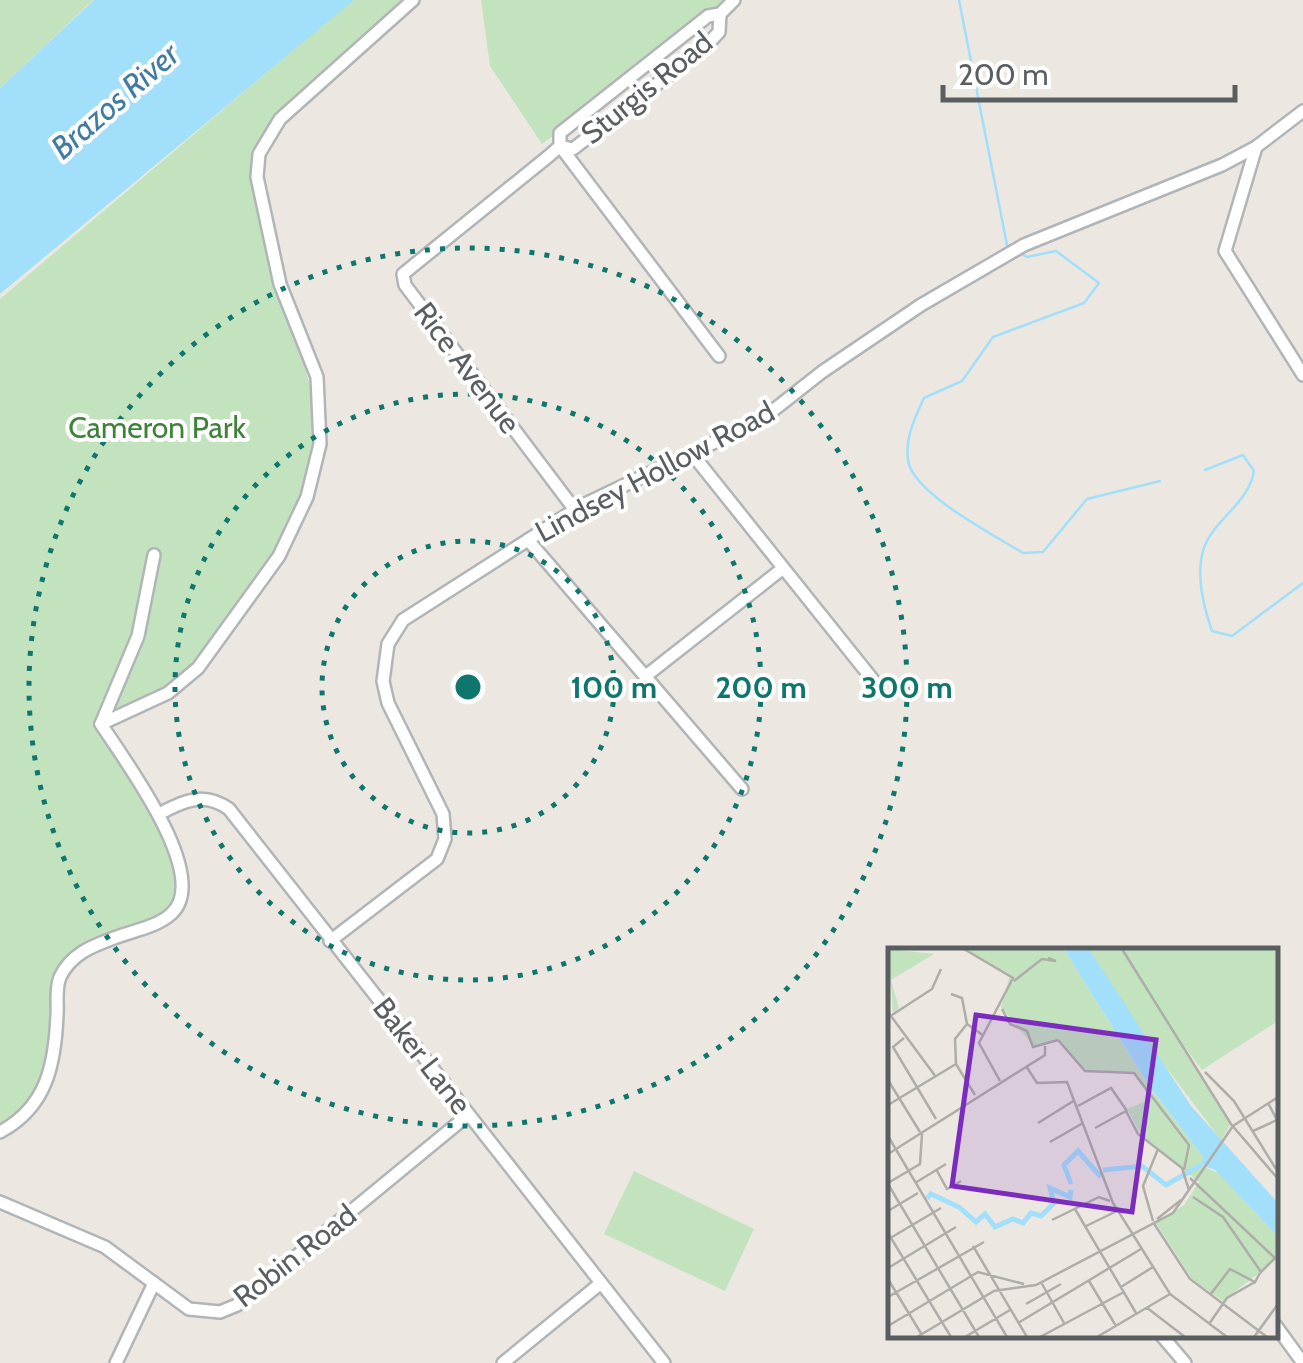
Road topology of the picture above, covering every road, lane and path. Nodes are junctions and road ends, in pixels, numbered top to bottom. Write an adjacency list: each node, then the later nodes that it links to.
1 (414, 0): 17 (street)
2 (734, 0): 3 (street, Sturgis Road)
3 (720, 14): 5 (street, Sturgis Road); 5 (street, Sturgis Road)
4 (1303, 111): 6 (street, Lindsey Hollow Road)
5 (560, 146): 7 (street, Sturgis Road); 8 (street)
6 (1256, 148): 9 (street); 10 (street, Lindsey Hollow Road)
7 (452, 233): 11 (street, Rice Avenue)
8 (719, 356)
9 (1303, 374)
10 (692, 455): 11 (street, Lindsey Hollow Road); 14 (street)
11 (575, 510): 12 (street, Lindsey Hollow Road)
12 (528, 540): 15 (street); 20 (street, Lindsey Hollow Road)
13 (154, 555): 17 (street)
14 (782, 569): 15 (street); 16 (street)
15 (648, 675): 18 (street)
16 (874, 680)
17 (101, 724): 19 (street)
18 (742, 789)
19 (158, 814): 20 (street, Baker Lane); 22 (street)
20 (330, 941): 21 (street, Baker Lane)
21 (468, 1115): 24 (street, Baker Lane); 25 (street, Robin Road)
22 (0, 1132)
23 (0, 1202): 25 (street, Robin Road)
24 (601, 1283): 29 (street); 30 (street, Baker Lane)
25 (154, 1284): 28 (street)
26 (1278, 1329): 32 (street)
27 (1164, 1338): 31 (street)
28 (116, 1363)
29 (504, 1363)
30 (664, 1363)
31 (1185, 1363)
32 (1302, 1363)

